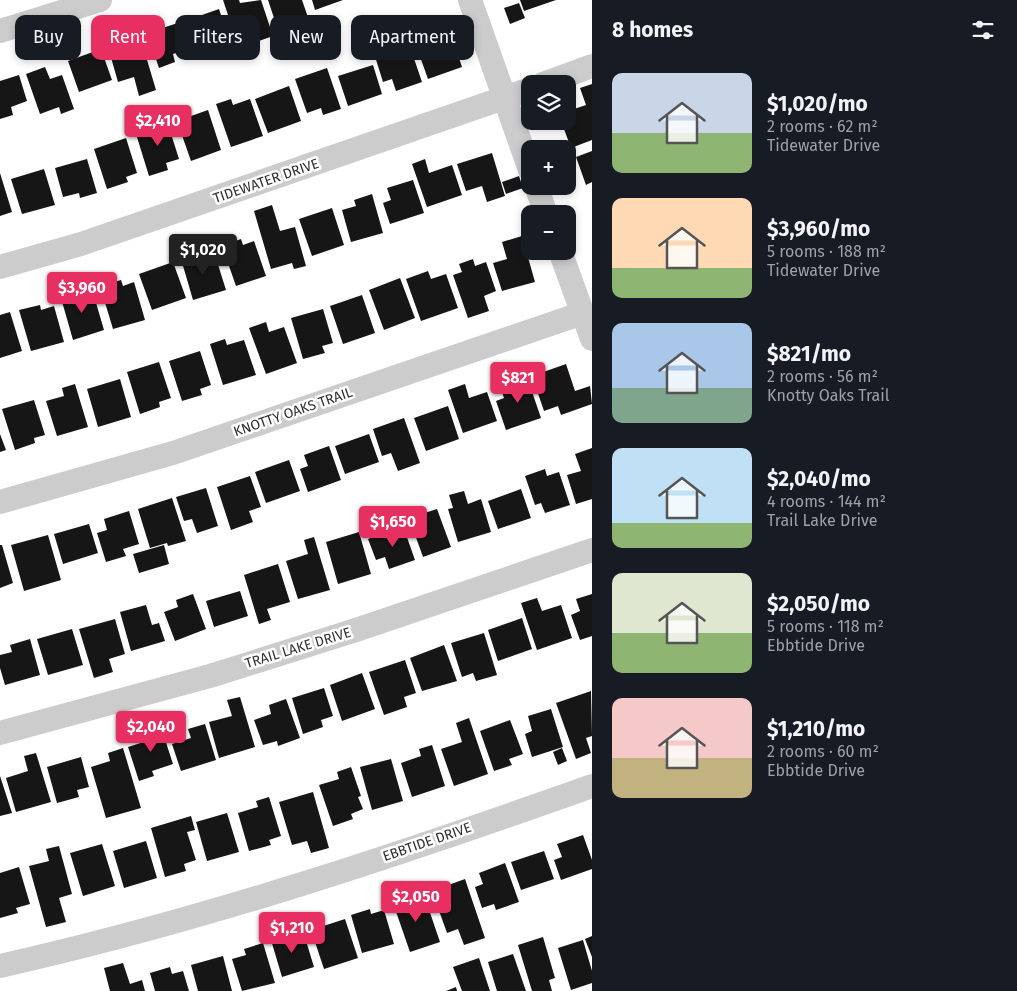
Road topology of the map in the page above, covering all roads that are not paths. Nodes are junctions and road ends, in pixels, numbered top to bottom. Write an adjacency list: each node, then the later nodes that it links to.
1 (100, 0): 3 (street)
2 (470, 0): 7 (street)
3 (0, 31)
4 (592, 66): 5 (street)
5 (568, 75)
6 (521, 92): 7 (street, TIDEWATER DRIVE)
7 (504, 99): 8 (street); 10 (street, TIDEWATER DRIVE)
8 (521, 145)
9 (563, 260): 11 (street)
10 (0, 267)
11 (583, 313): 12 (street); 13 (street, KNOTTY OAKS TRAIL)
12 (592, 339)
13 (0, 502)
14 (592, 550): 15 (street, TRAIL LAKE DRIVE)
15 (0, 732)
16 (592, 786): 17 (street, EBBTIDE DRIVE)
17 (0, 966)

